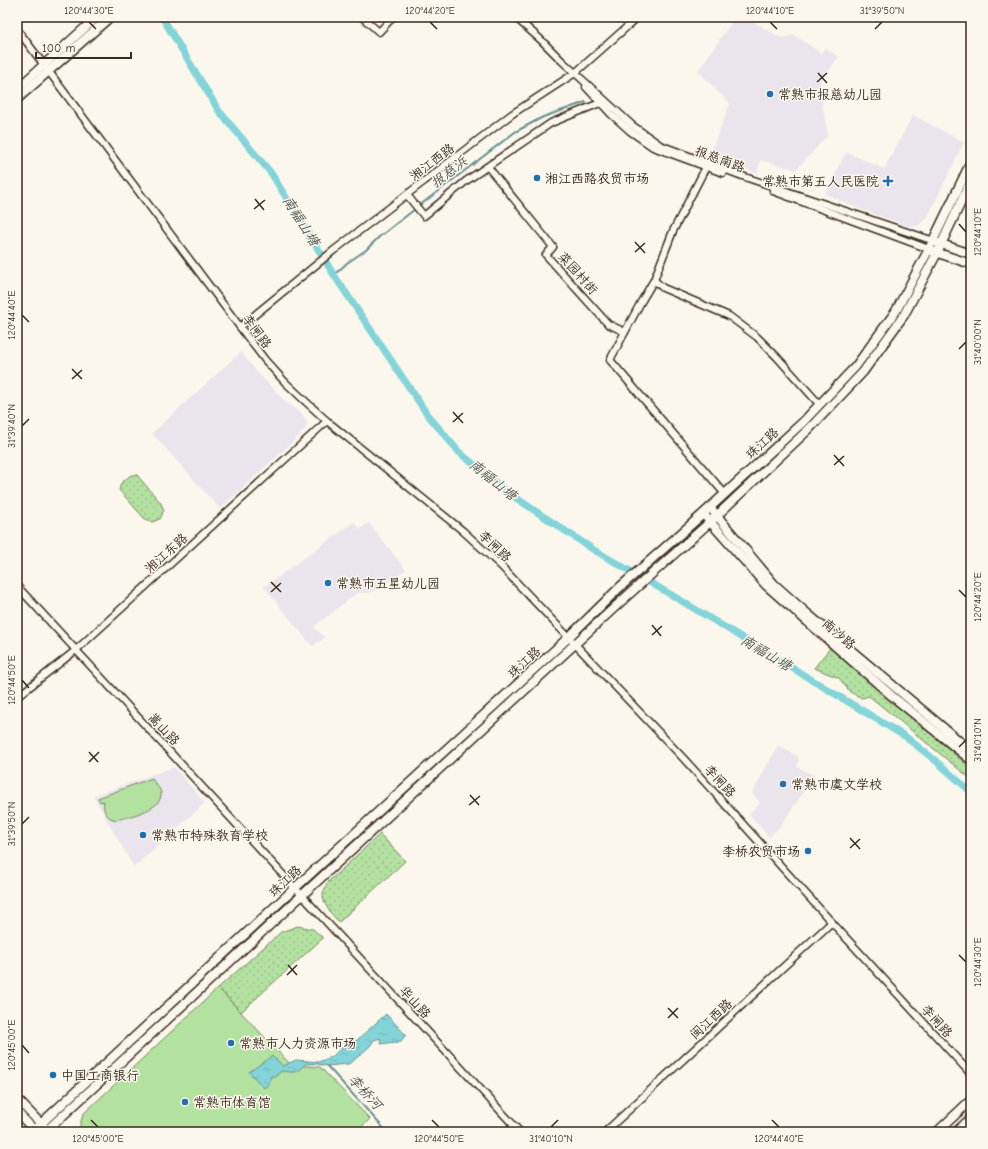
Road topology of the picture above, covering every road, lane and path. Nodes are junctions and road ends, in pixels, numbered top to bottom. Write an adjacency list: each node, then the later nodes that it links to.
1 (97, 17): 8 (main road)
2 (110, 17): 8 (main road)
3 (362, 17): 4 (street)
4 (393, 17)
5 (515, 17): 9 (street, 报慈南路)
6 (638, 17): 9 (street, 湘江西路)
7 (17, 29): 8 (street, 李闸路)
8 (46, 68): 10 (main road); 11 (main road); 23 (street, 李闸路)
9 (575, 73): 12 (street, 报慈南路); 17 (street, 湘江西路); 18 (street, 报慈南路)
10 (17, 89)
11 (17, 99)
12 (600, 103): 14 (street); 15 (street, 报慈南路)
13 (971, 162): 18 (main road, 珠江路)
14 (488, 167): 17 (street); 24 (street, 菜园村街)
15 (706, 167): 19 (street, 报慈南路); 22 (street)
16 (971, 181): 18 (main road, 珠江路)
17 (407, 195): 23 (street, 湘江西路)
18 (937, 242): 19 (main road, 珠江路); 20 (main road, 报慈南路)
19 (933, 251): 21 (main road, 报慈南路); 25 (main road, 珠江路); 30 (main road, 珠江路)
20 (971, 254)
21 (971, 264)
22 (654, 280): 24 (street); 25 (street)
23 (240, 327): 26 (street, 李闸路)
24 (625, 332): 27 (street)
25 (820, 405): 27 (main road, 珠江路)
26 (327, 421): 33 (street, 李闸路); 35 (street, 湘江东路)
27 (725, 494): 28 (main road, 珠江路)
28 (710, 507): 29 (main road, 珠江路); 30 (main road, 南沙路)
29 (703, 514): 31 (main road, 南沙路); 33 (main road, 珠江路)
30 (717, 515): 31 (main road, 珠江路); 37 (main road, 南沙路)
31 (710, 522): 34 (main road, 珠江路); 38 (main road, 南沙路)
32 (17, 586): 35 (street, 嵩山路)
33 (569, 637): 34 (street, 李闸路); 39 (main road, 珠江路)
34 (575, 644): 40 (main road, 珠江路); 41 (street, 李闸路)
35 (76, 650): 36 (street, 湘江东路); 39 (street, 嵩山路)
36 (17, 697)
37 (971, 751)
38 (971, 760)
39 (295, 888): 40 (street, 华山路); 48 (main road, 珠江路)
40 (301, 895): 47 (street, 华山路); 48 (main road, 珠江路)
41 (832, 922): 42 (street, 李闸路); 52 (street, 闽江西路)
42 (971, 1074)
43 (17, 1099): 48 (main road)
44 (971, 1100): 53 (main road)
45 (17, 1112): 49 (main road)
46 (971, 1118): 54 (main road)
47 (514, 1126): 50 (street); 51 (street, 华山路)
48 (46, 1130): 49 (main road, 珠江路)
49 (34, 1131)
50 (508, 1132)
51 (520, 1132)
52 (605, 1132)
53 (937, 1132)
54 (956, 1132)

